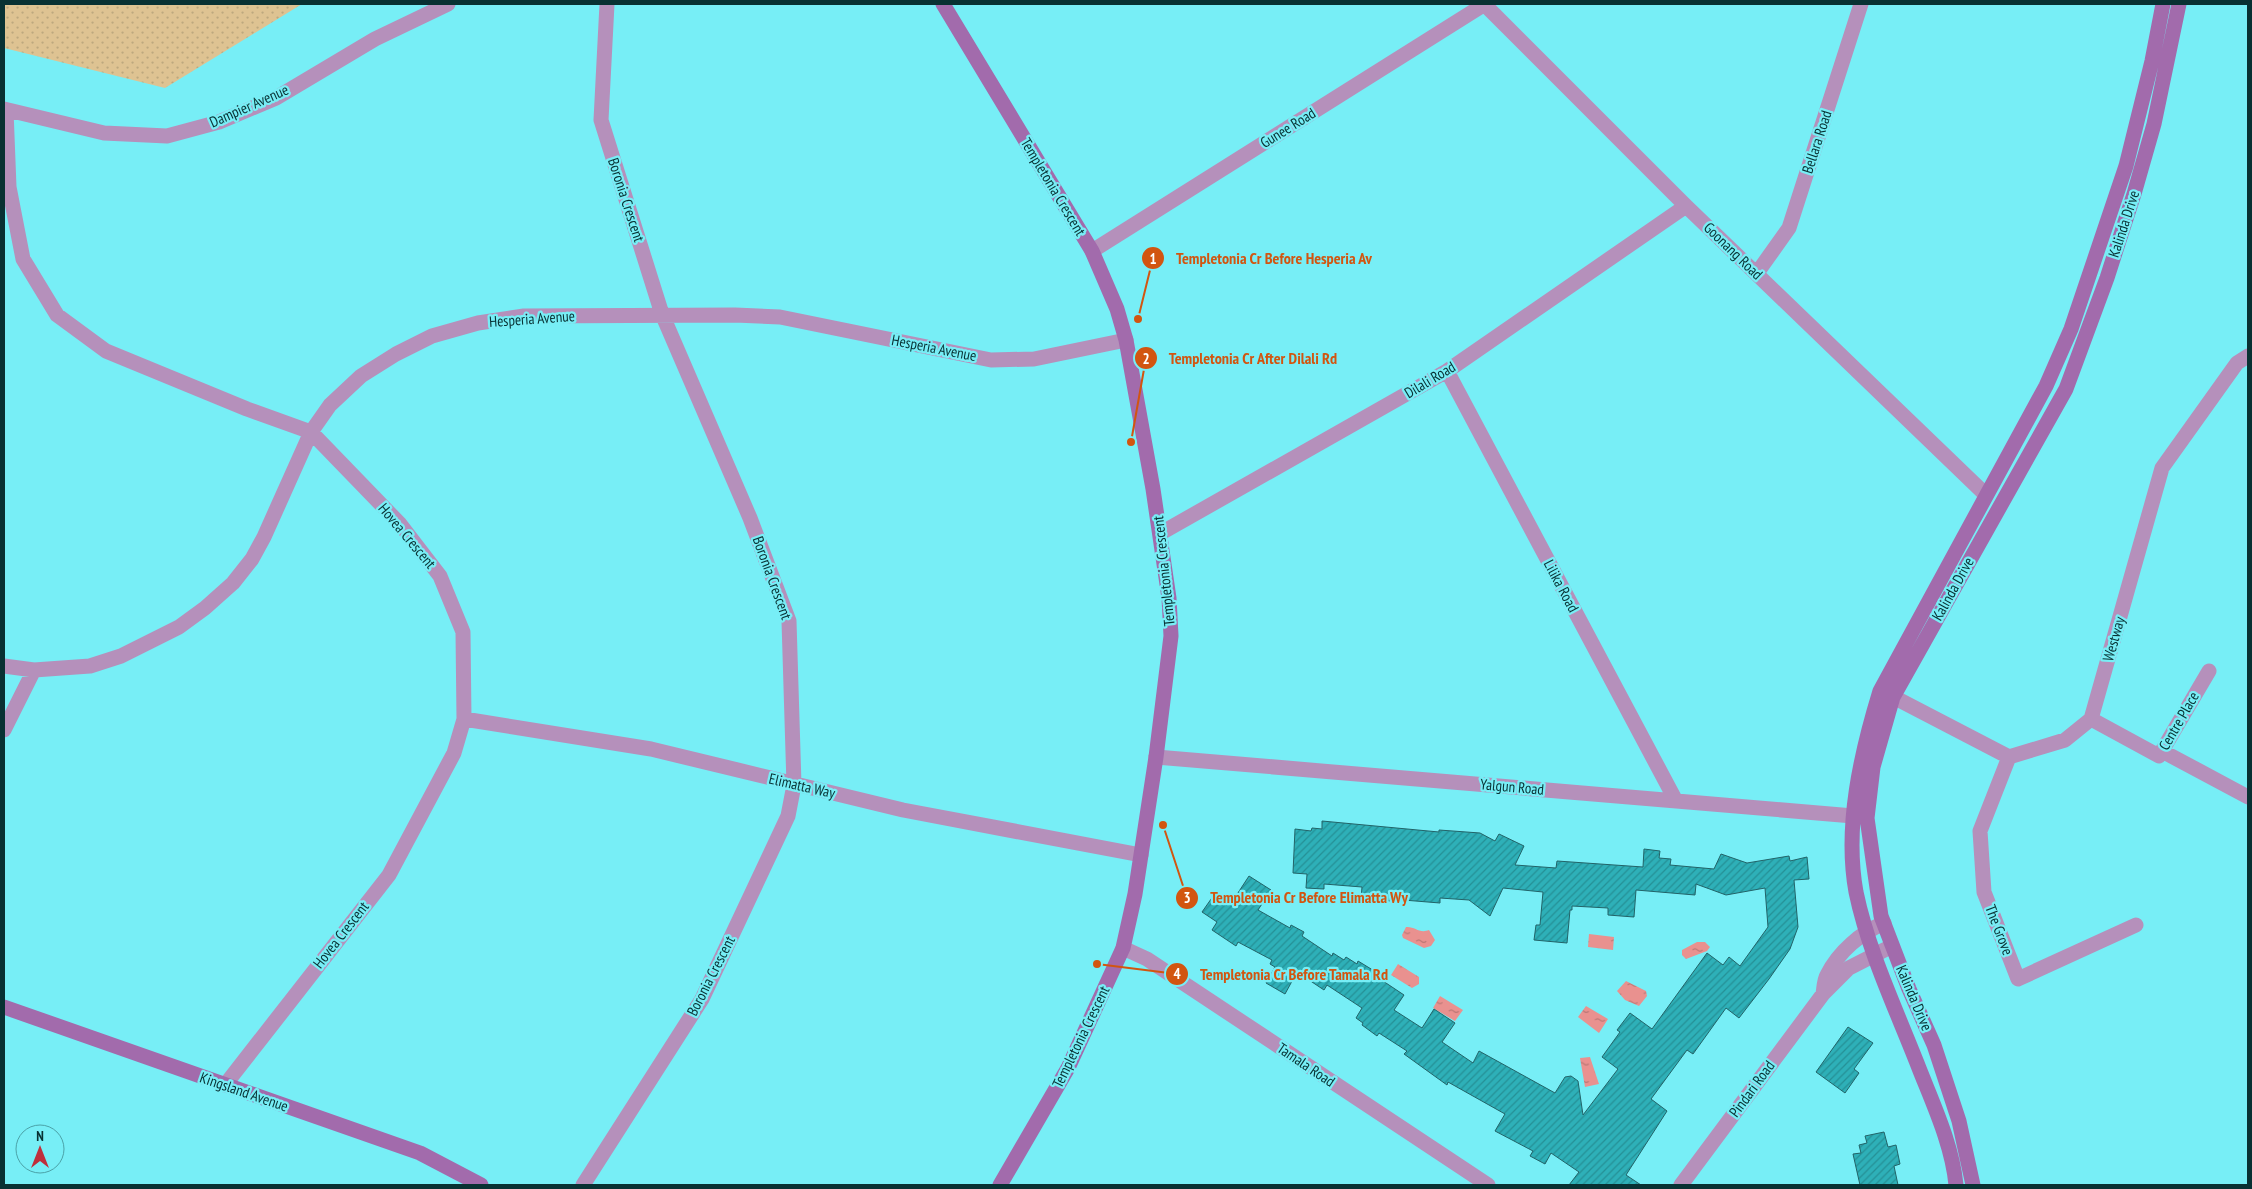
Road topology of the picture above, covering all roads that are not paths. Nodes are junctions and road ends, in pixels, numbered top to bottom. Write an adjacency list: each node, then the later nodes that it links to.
1 (448, 4): 8 (street, Dampier Avenue)
2 (607, 4): 12 (street, Boronia Crescent)
3 (942, 4): 10 (street, Templetonia Crescent)
4 (1484, 4): 9 (street, Goonang Road); 10 (street, Gunee Road)
5 (1861, 4): 11 (street, Bellara Road)
6 (2163, 4): 17 (street, Kalinda Drive)
7 (2180, 4): 22 (street, Kalinda Drive)
8 (5, 109): 16 (street, Hovea Crescent)
9 (1686, 206): 11 (street, Goonang Road); 15 (street, Dilali Road)
10 (1092, 251): 13 (street, Templetonia Crescent)
11 (1757, 273): 17 (street, Goonang Road)
12 (662, 314): 13 (street, Hesperia Avenue); 16 (street, Hesperia Avenue); 29 (street, Boronia Crescent)
13 (1126, 340): 18 (street, Templetonia Crescent)
14 (2248, 356): 24 (street, Westway)
15 (1447, 371): 18 (street, Dilali Road); 31 (street, Lilika Road)
16 (311, 432): 20 (street, Hesperia Avenue); 23 (street, Hovea Crescent)
17 (1986, 495): 22 (street, Kalinda Drive)
18 (1161, 533): 27 (street, Templetonia Crescent)
19 (4, 666): 20 (street, Hesperia Avenue)
20 (34, 670): 25 (street)
21 (2209, 671): 26 (street, Centre Place)
22 (1886, 694): 28 (street); 32 (street, Kalinda Drive); 33 (street, Kalinda Drive)
23 (464, 719): 29 (street, Elimatta Way); 43 (street, Hovea Crescent)
24 (2091, 719): 26 (street, Centre Place); 28 (street)
25 (4, 730)
26 (2162, 751): 30 (street)
27 (1156, 757): 31 (street, Yalgun Road); 34 (street, Templetonia Crescent)
28 (2009, 757): 36 (street, The Grove)
29 (794, 785): 34 (street, Elimatta Way); 45 (street, Boronia Crescent)
30 (2248, 797)
31 (1676, 801): 32 (street, Yalgun Road)
32 (1852, 816): 33 (street, Yalgun Road); 37 (street, Kalinda Drive)
33 (1867, 818): 35 (street, Kalinda Drive)
34 (1141, 855): 39 (street, Templetonia Crescent)
35 (1884, 923): 37 (street, Pindari Road); 38 (street, Kalinda Drive)
36 (2136, 925)
37 (1866, 931): 40 (street, Kalinda Drive); 41 (street, Pindari Road)
38 (1892, 946): 40 (street, Pindari Road); 50 (street, Kalinda Drive)
39 (1122, 948): 46 (street, Templetonia Crescent); 47 (street, Tamala Road)
40 (1876, 955): 41 (street, Pindari Road); 49 (street, Kalinda Drive)
41 (1823, 994): 48 (street, Pindari Road)
42 (4, 1007): 43 (street, Kingsland Avenue)
43 (225, 1085): 44 (street, Kingsland Avenue)
44 (481, 1185)
45 (583, 1185)
46 (1000, 1185)
47 (1488, 1185)
48 (1681, 1185)
49 (1956, 1185)
50 (1973, 1185)

